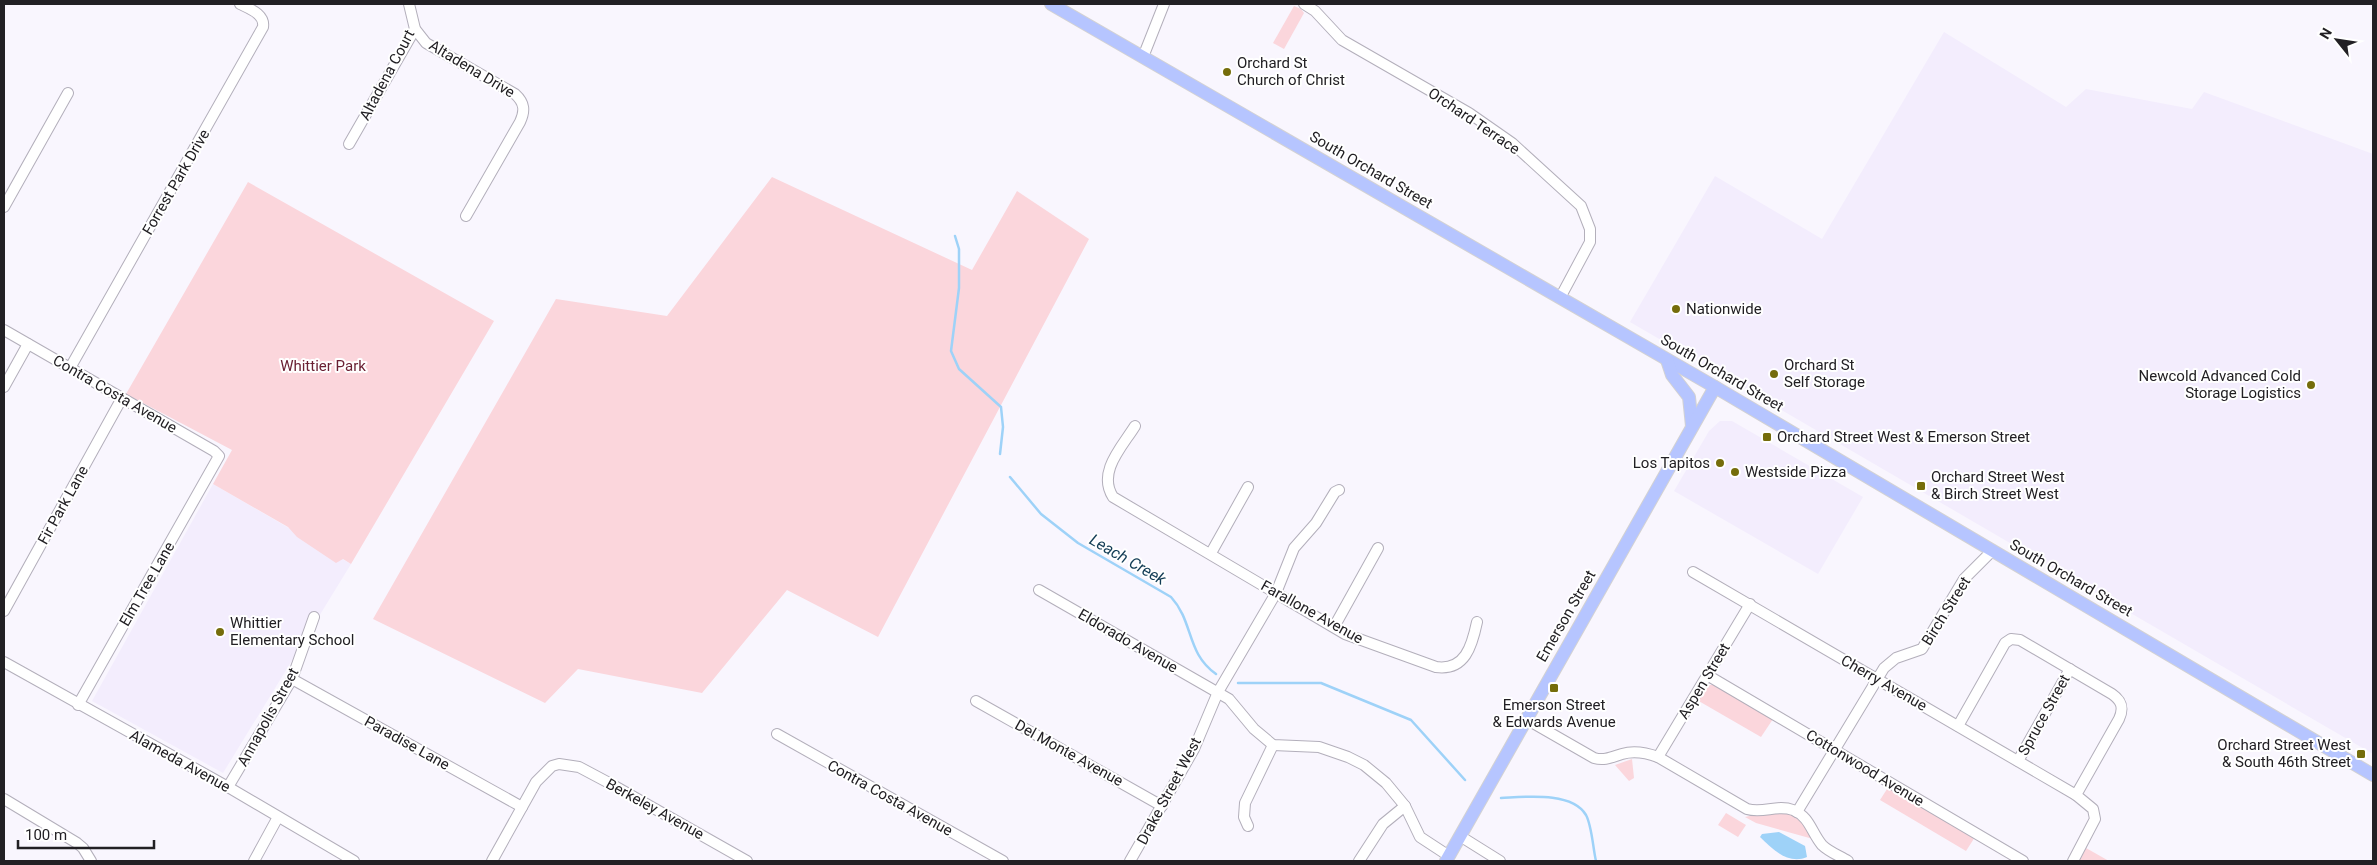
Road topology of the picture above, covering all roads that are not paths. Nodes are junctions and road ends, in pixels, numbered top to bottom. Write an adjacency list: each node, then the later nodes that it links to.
1 (240, 4): 16 (street, Forrest Park Drive)
2 (409, 4): 6 (street, Altadena Court)
3 (1051, 4): 7 (main road, South Orchard Street)
4 (1164, 4): 7 (street)
5 (1304, 4): 12 (street, Orchard Terrace)
6 (416, 29): 9 (street, Altadena Court); 11 (street, Altadena Drive)
7 (1143, 56): 12 (main road, South Orchard Street)
8 (68, 93): 10 (street)
9 (349, 144)
10 (4, 207)
11 (466, 216)
12 (1560, 298): 15 (main road, South Orchard Street)
13 (4, 330): 14 (street, Contra Costa Avenue)
14 (28, 344): 16 (street, Contra Costa Avenue); 18 (street)
15 (1667, 360): 17 (main road, South Orchard Street); 21 (main road)
16 (70, 368): 19 (street, Contra Costa Avenue)
17 (1715, 387): 21 (main road, Emerson Street); 26 (main road, South Orchard Street)
18 (4, 388)
19 (122, 398): 22 (street, Contra Costa Avenue); 32 (street, Fir Park Lane)
20 (1135, 426): 27 (street, Farallone Avenue)
21 (1692, 426): 44 (main road, Emerson Street)
22 (216, 463): 43 (street, Elm Tree Lane)
23 (1248, 487): 27 (street)
24 (1339, 490): 30 (street, Drake Street West)
25 (1378, 548): 35 (street)
26 (1992, 551): 40 (street, Birch Street); 51 (main road, South Orchard Street)
27 (1211, 553): 30 (street, Farallone Avenue)
28 (1693, 572): 31 (street, Cherry Avenue)
29 (1039, 590): 41 (street, Eldorado Avenue)
30 (1276, 593): 35 (street, Farallone Avenue); 41 (street, Drake Street West)
31 (1750, 604): 38 (street, Aspen Street); 40 (street, Cherry Avenue)
32 (4, 611)
33 (314, 617): 39 (street, Annapolis Street)
34 (1477, 622): 35 (street, Farallone Avenue)
35 (1334, 627)
36 (4, 662): 43 (street, Alameda Avenue)
37 (2070, 669): 45 (street); 50 (street, Spruce Street); 53 (street)
38 (1707, 675): 48 (street, Cottonwood Avenue); 49 (street, Aspen Street)
39 (292, 679): 52 (street, Annapolis Street); 57 (street, Paradise Lane)
40 (1877, 679): 45 (street, Cherry Avenue); 48 (street, Birch Street)
41 (1218, 692): 47 (street, Eldorado Avenue); 55 (street, Drake Street West)
42 (976, 701): 55 (street, Del Monte Avenue)
43 (78, 705): 52 (street, Alameda Avenue)
44 (1526, 719): 49 (street); 61 (main road, Emerson Street)
45 (1958, 726): 50 (street, Cherry Avenue)
46 (777, 734): 68 (street, Contra Costa Avenue)
47 (1273, 744): 56 (street); 60 (street)
48 (1834, 750): 58 (street, Birch Street); 73 (street, Cottonwood Avenue)
49 (1658, 758): 58 (street)
50 (2018, 761): 53 (street, Cherry Avenue)
51 (2373, 775)
52 (228, 787): 59 (street, Alameda Avenue)
53 (2076, 795): 74 (street, Cherry Avenue)
54 (4, 799): 63 (street)
55 (1162, 806): 69 (street, Drake Street West)
56 (1404, 806): 62 (street); 70 (street)
57 (522, 807): 66 (street); 67 (street, Berkeley Avenue)
58 (1797, 812): 72 (street)
59 (278, 817): 64 (street); 65 (street, Alameda Avenue)
60 (1248, 826)
61 (1460, 836): 62 (main road, Emerson Street); 71 (street)
62 (1447, 859)
63 (91, 861)
64 (254, 861)
65 (354, 861)
66 (492, 861)
67 (747, 861)
68 (1003, 861)
69 (1130, 861)
70 (1359, 861)
71 (1500, 861)
72 (1848, 861)
73 (2023, 861)
74 (2072, 861)

